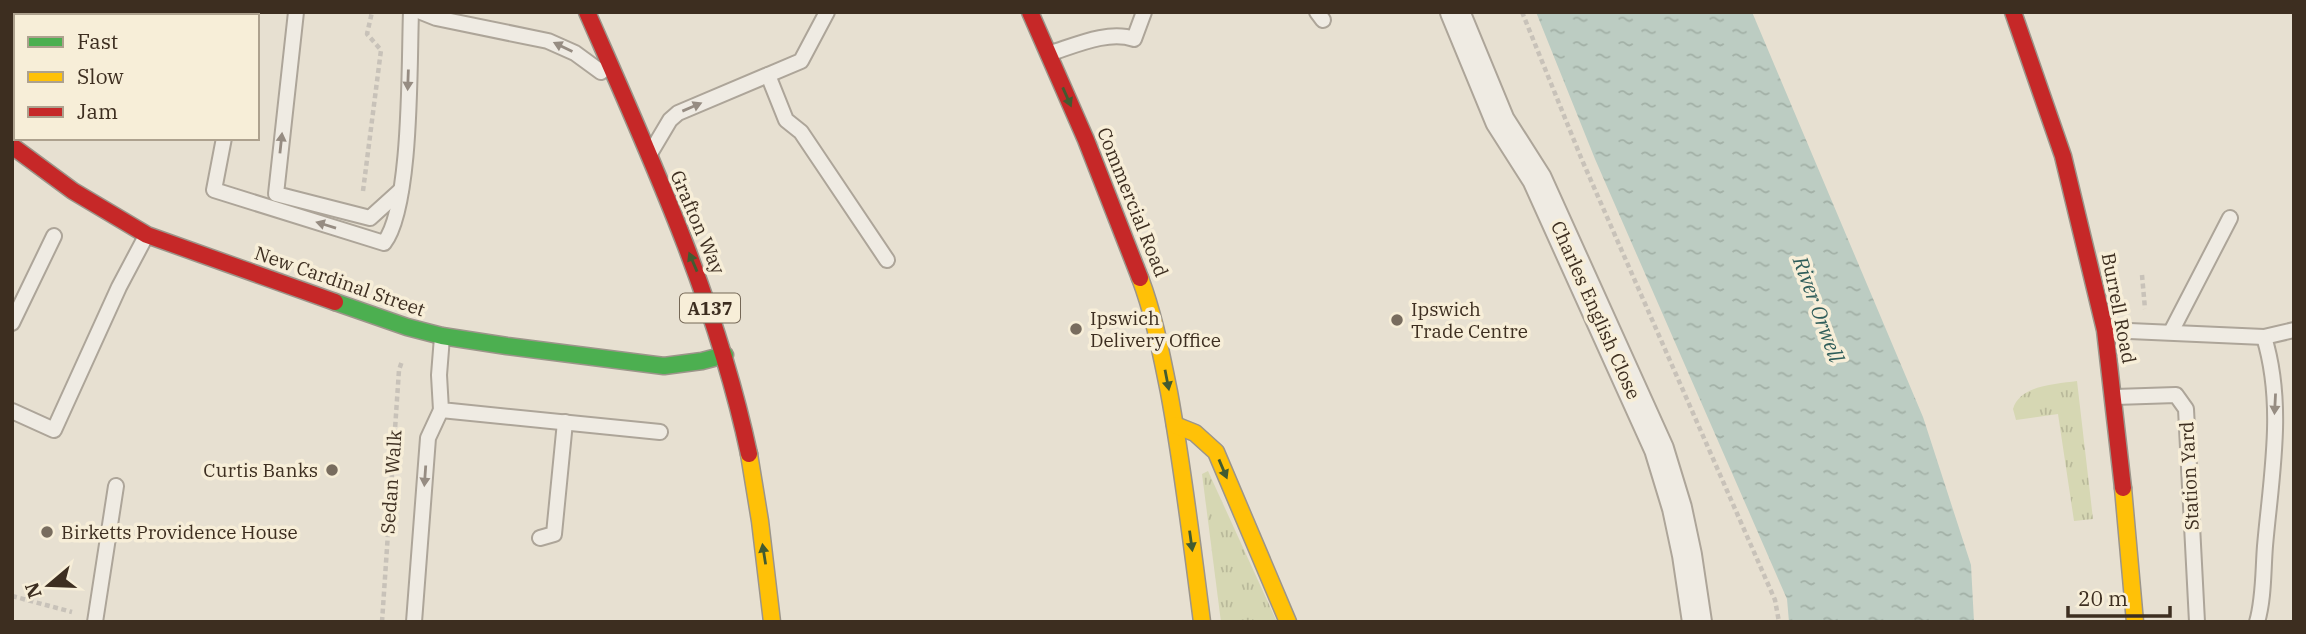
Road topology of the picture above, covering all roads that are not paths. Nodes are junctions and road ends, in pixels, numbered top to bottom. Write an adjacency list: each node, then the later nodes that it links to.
1 (296, 12): 18 (lane, one-way to 1)
2 (411, 12): 18 (lane, one-way to 18)
3 (421, 12): 14 (lane, one-way to 3)
4 (587, 12): 14 (main road, Grafton Way / A137)
5 (814, 12): 11 (lane)
6 (827, 12): 11 (lane)
7 (1030, 12): 12 (main road, Commercial Road)
8 (1144, 12): 12 (lane)
9 (1455, 12): 43 (street, Charles English Close)
10 (2013, 12): 24 (main road, Burrell Road)
11 (819, 28): 13 (lane)
12 (1049, 54): 34 (main road, Commercial Road, one-way to 34)
13 (768, 75): 17 (lane, one-way to 13); 22 (lane)
14 (619, 86): 17 (main road, Grafton Way / A137)
15 (224, 140): 18 (lane, one-way to 15)
16 (12, 146): 20 (main road, New Cardinal Street)
17 (648, 156): 29 (main road, Grafton Way / A137, one-way to 17)
18 (401, 190)
19 (2230, 218): 25 (lane)
20 (147, 235): 27 (main road, New Cardinal Street); 32 (lane)
21 (54, 236): 23 (lane)
22 (887, 260)
23 (12, 323)
24 (2105, 330): 25 (lane); 30 (main road, Burrell Road)
25 (2171, 332): 28 (lane)
26 (2289, 332): 28 (lane)
27 (442, 336): 29 (main road, New Cardinal Street); 31 (lane)
28 (2264, 337): 46 (lane, one-way to 46)
29 (725, 355): 40 (main road, Grafton Way / A137, one-way to 29)
30 (2113, 398): 44 (main road, Burrell Road); 45 (lane, Station Yard)
31 (441, 410): 33 (lane); 39 (lane, one-way to 39)
32 (12, 411)
33 (565, 422): 35 (lane); 37 (lane)
34 (1175, 425): 41 (main road, Commercial Road, one-way to 41); 42 (main road, one-way to 42)
35 (660, 432)
36 (116, 486): 38 (lane)
37 (547, 536)
38 (95, 620)
39 (414, 622)
40 (772, 622)
41 (1202, 622)
42 (1288, 622)
43 (1697, 622)
44 (2135, 622)
45 (2197, 622)
46 (2257, 622)

